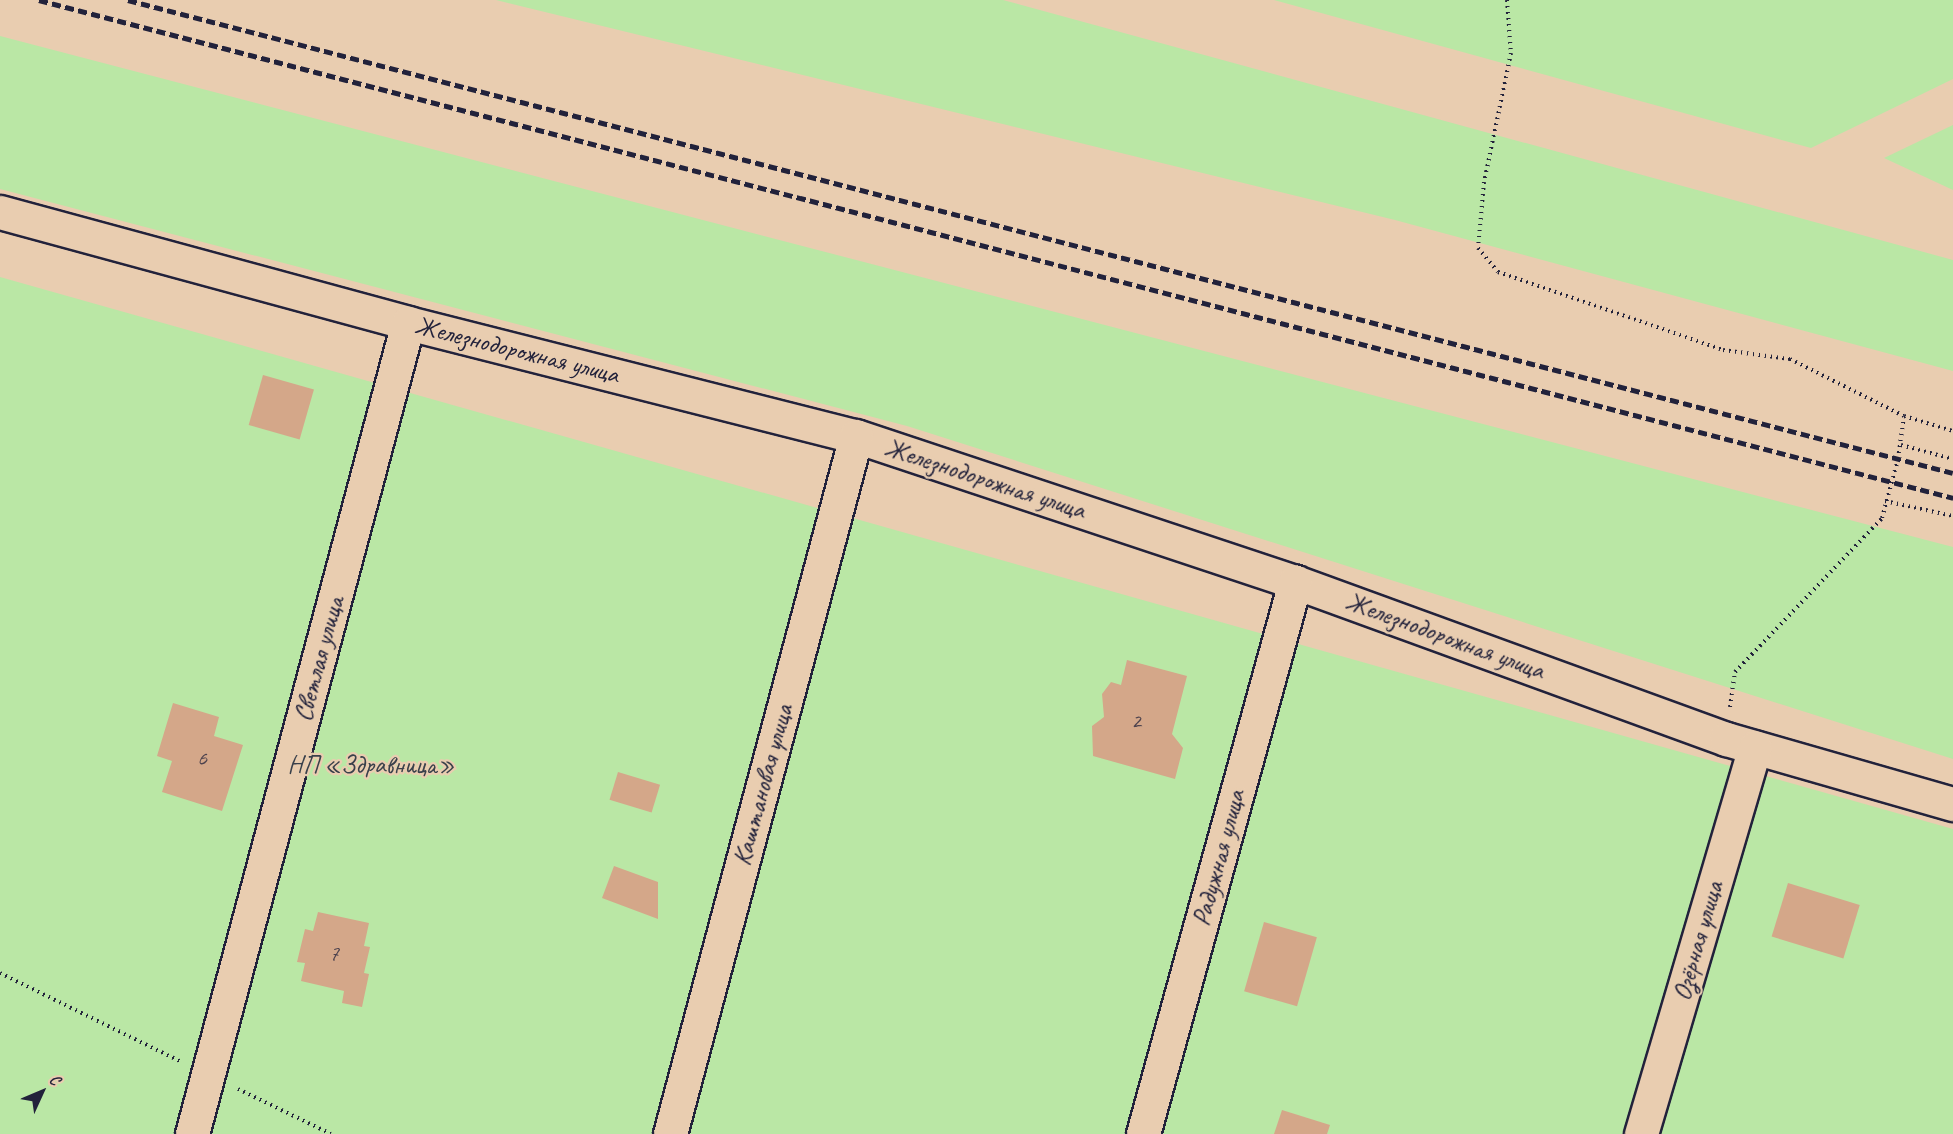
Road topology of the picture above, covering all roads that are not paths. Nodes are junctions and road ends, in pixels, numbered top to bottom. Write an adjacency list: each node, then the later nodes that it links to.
1 (0, 212): 2 (street, Железнодорожная улица)
2 (408, 323): 3 (street, Железнодорожная улица); 7 (street, Светлая улица)
3 (856, 436): 4 (street, Железнодорожная улица); 8 (street, Каштановая улица)
4 (1295, 582): 5 (street, Железнодорожная улица); 9 (street, Радужная улица)
5 (1740, 743): 6 (street, Железнодорожная улица); 10 (street, Озёрная улица)
6 (1953, 804)
7 (192, 1134)
8 (670, 1134)
9 (1143, 1134)
10 (1641, 1134)

